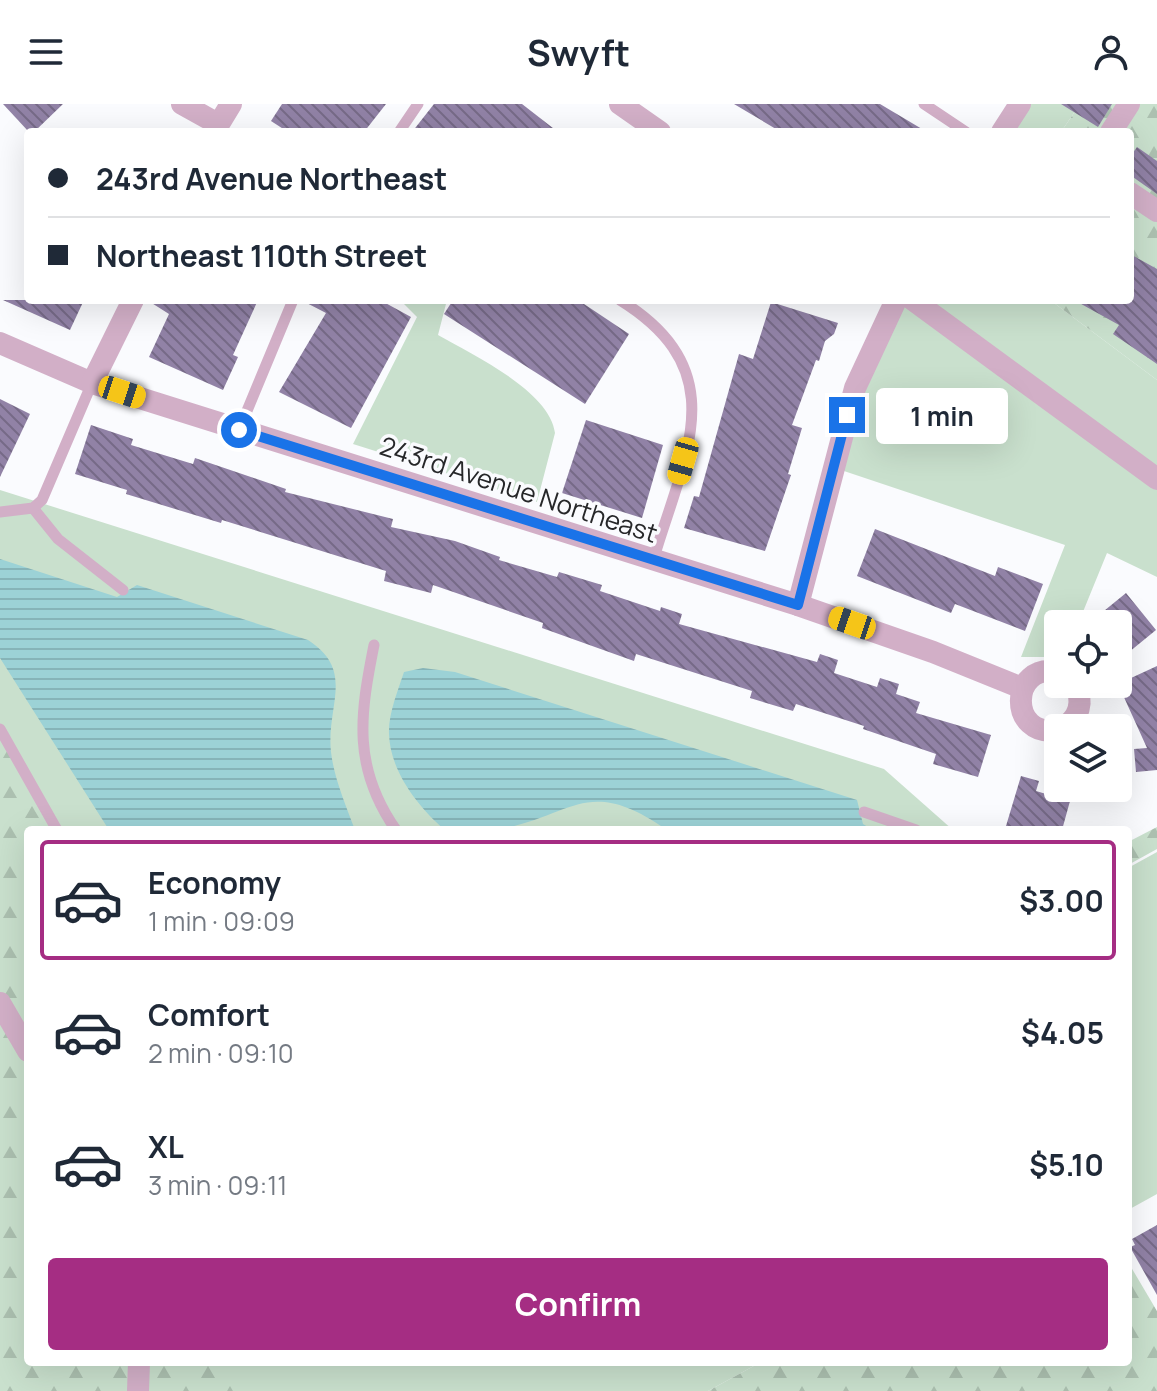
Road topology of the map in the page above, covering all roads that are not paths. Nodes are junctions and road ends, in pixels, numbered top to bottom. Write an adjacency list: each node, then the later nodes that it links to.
1 (182, 104): 8 (street)
2 (231, 104): 9 (street)
3 (418, 104): 10 (lane)
4 (620, 104): 11 (street)
5 (924, 104): 12 (lane)
6 (1020, 104): 13 (street)
7 (1129, 104): 14 (street)
8 (220, 128)
9 (222, 128)
10 (402, 128)
11 (654, 128)
12 (960, 128)
13 (1005, 128)
14 (1114, 128)
15 (1134, 196): 16 (street)
16 (1157, 211)
17 (131, 304): 23 (street)
18 (291, 304): 24 (lane)
19 (626, 304): 28 (lane)
20 (894, 304): 30 (street)
21 (918, 304): 25 (street)
22 (0, 343): 23 (street, 243rd Avenue Northeast)
23 (92, 383): 24 (street, 243rd Avenue Northeast); 26 (lane)
24 (239, 430): 28 (street, 243rd Avenue Northeast)
25 (1157, 479)
26 (33, 508): 27 (lane); 29 (lane)
27 (0, 512)
28 (653, 561): 30 (street, 243rd Avenue Northeast)
29 (123, 590)
30 (798, 605): 33 (street, 243rd Avenue Northeast)
31 (374, 645): 38 (lane)
32 (1044, 670): 33 (street)
33 (1022, 688): 35 (street)
34 (0, 729): 37 (lane)
35 (1044, 730)
36 (864, 812): 39 (lane)
37 (55, 826)
38 (394, 826)
39 (904, 826)
40 (0, 1003): 41 (street)
41 (24, 1044)
42 (139, 1366): 43 (street)
43 (138, 1391)

